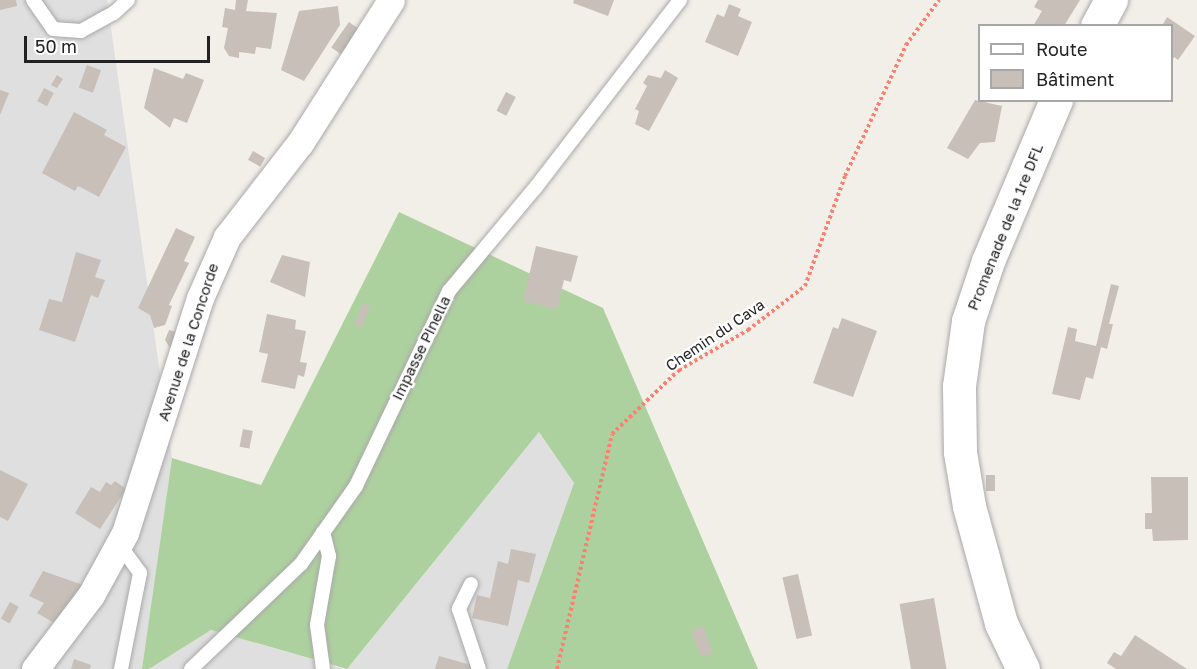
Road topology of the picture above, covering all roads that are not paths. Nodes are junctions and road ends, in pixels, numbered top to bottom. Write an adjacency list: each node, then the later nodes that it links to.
1 (33, 0): 2 (lane)
2 (128, 0)
3 (391, 0): 9 (street, Avenue de la Concorde)
4 (680, 0): 8 (lane, Impasse Pinella)
5 (1111, 0): 6 (street)
6 (1098, 24)
7 (1055, 102): 16 (street, Promenade de la 1re DFL)
8 (323, 532): 13 (lane, Impasse Pinella); 14 (lane)
9 (119, 544): 11 (street, Avenue de la Concorde); 12 (lane)
10 (471, 584): 15 (lane)
11 (35, 669)
12 (121, 669)
13 (191, 669)
14 (323, 669)
15 (479, 669)
16 (1023, 669)

